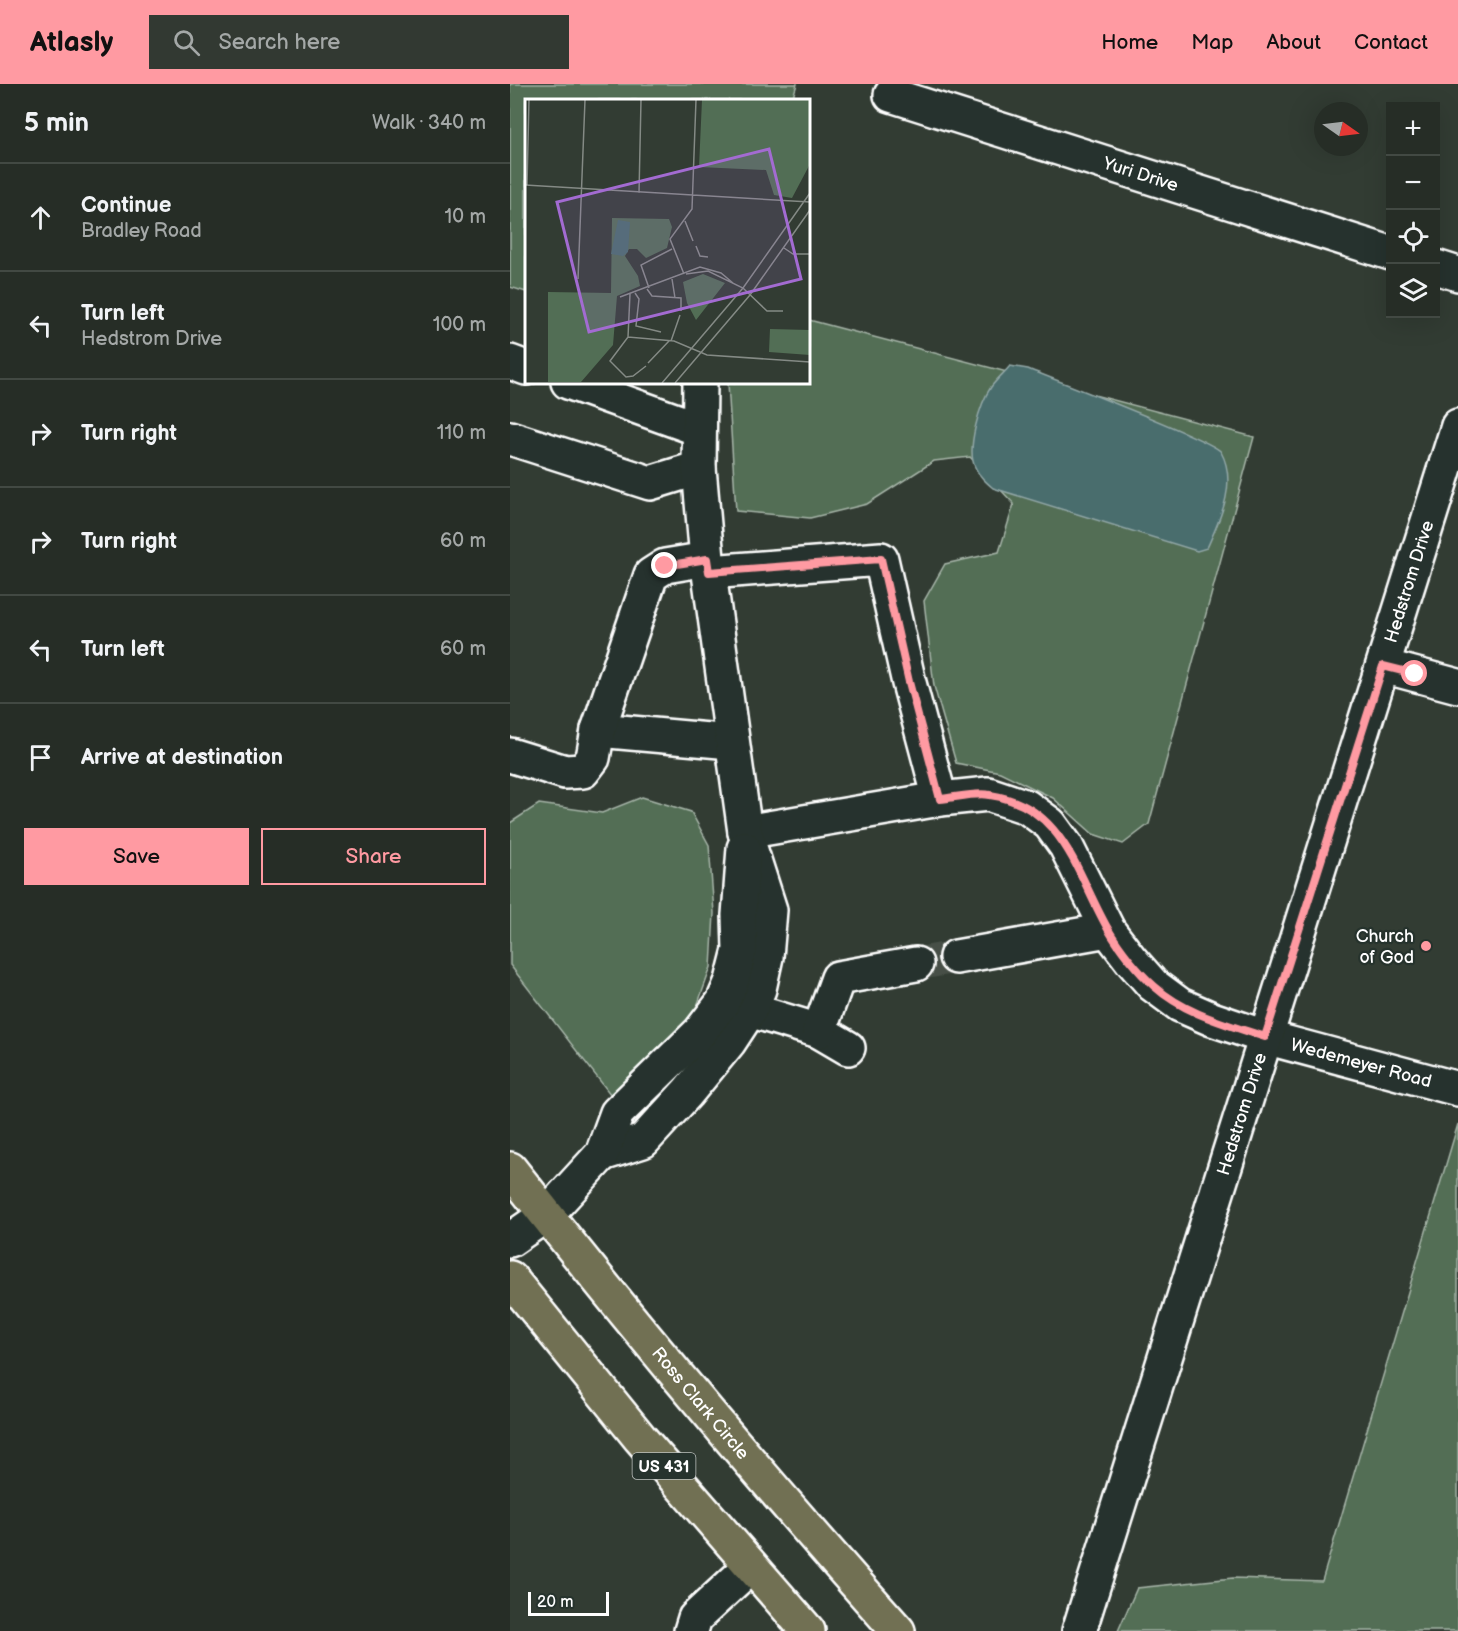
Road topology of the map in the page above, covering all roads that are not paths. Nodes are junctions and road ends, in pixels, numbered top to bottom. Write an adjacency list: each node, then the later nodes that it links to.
1 (891, 95): 2 (street, Yuri Drive)
2 (1386, 252)
3 (1440, 268): 4 (street)
4 (1458, 274)
5 (510, 362): 6 (street)
6 (525, 368)
7 (574, 384): 10 (street)
8 (700, 384): 10 (street)
9 (1458, 426): 14 (street, Hedstrom Drive)
10 (699, 429): 12 (street)
11 (510, 438): 12 (street)
12 (699, 468): 13 (street)
13 (708, 566): 16 (street); 17 (street); 19 (street)
14 (1383, 666): 15 (street); 26 (street, Hedstrom Drive)
15 (1458, 686)
16 (598, 730): 17 (street); 18 (street)
17 (731, 742): 20 (street)
18 (510, 754)
19 (940, 799): 20 (street, Wedemeyer Road); 21 (street, Wedemeyer Road)
20 (745, 832): 24 (street)
21 (1108, 930): 22 (street); 26 (street, Wedemeyer Road)
22 (956, 957)
23 (916, 964): 25 (street)
24 (737, 1006): 25 (street); 30 (street)
25 (819, 1031): 27 (street)
26 (1265, 1037): 28 (street, Wedemeyer Road); 37 (street, Hedstrom Drive)
27 (848, 1048)
28 (1458, 1089)
29 (510, 1169): 30 (highway, Ross Clark Circle)
30 (546, 1215): 31 (street); 36 (highway, Ross Clark Circle)
31 (510, 1240)
32 (510, 1278): 33 (highway, US 431)
33 (750, 1567): 34 (street); 35 (highway, US 431)
34 (691, 1631)
35 (808, 1631)
36 (898, 1631)
37 (1079, 1631)

